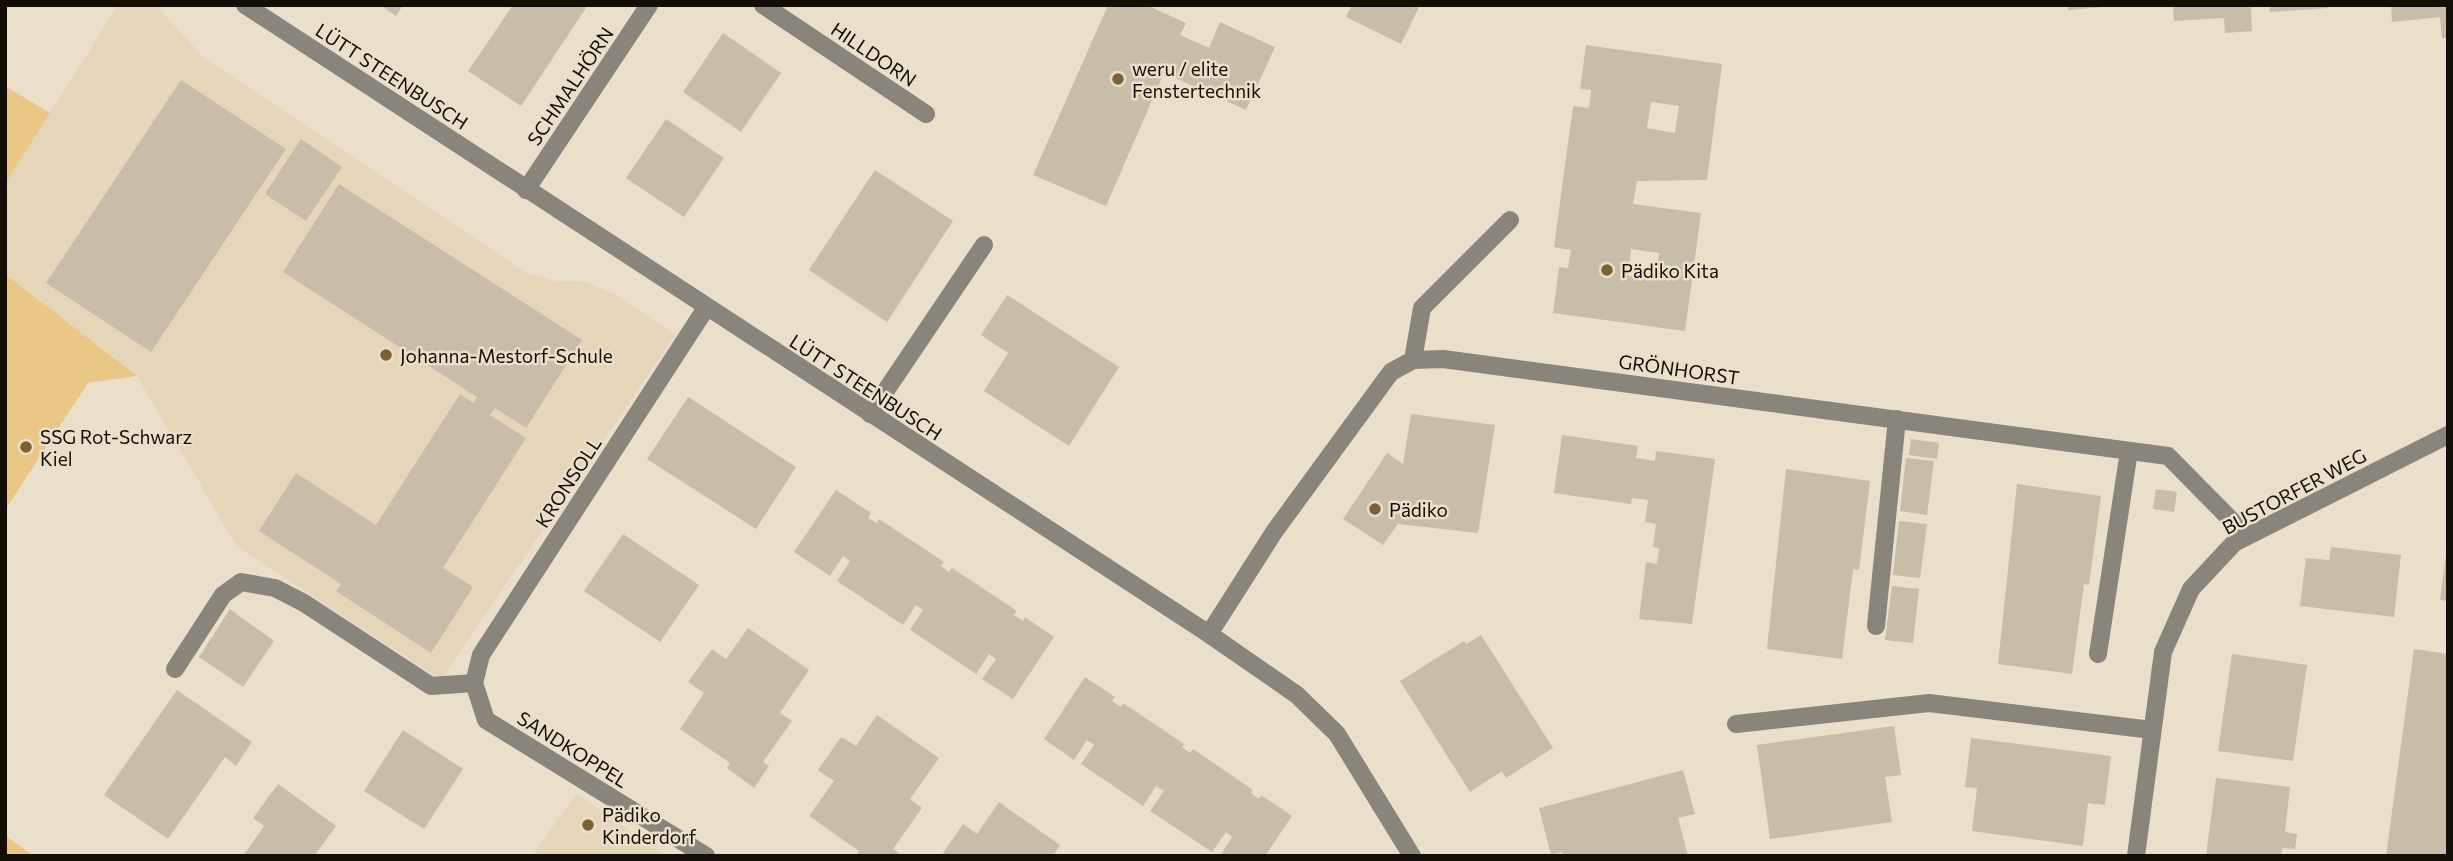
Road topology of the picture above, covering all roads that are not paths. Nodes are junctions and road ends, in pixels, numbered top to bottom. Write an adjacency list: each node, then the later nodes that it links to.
1 (245, 5): 5 (street, LÜTT STEENBUSCH)
2 (649, 5): 5 (street, SCHMALHÖRN)
3 (763, 5): 4 (street, HILLDORN)
4 (926, 114)
5 (526, 190): 8 (street, LÜTT STEENBUSCH)
6 (1510, 220): 9 (street)
7 (984, 245): 10 (street)
8 (706, 308): 10 (street, LÜTT STEENBUSCH); 19 (street, KRONSOLL)
9 (1413, 360): 11 (street, GRÖNHORST); 16 (street)
10 (870, 414): 16 (street, LÜTT STEENBUSCH)
11 (1897, 419): 13 (street, GRÖNHORST); 15 (street)
12 (2448, 435): 14 (street, BUSTORFER WEG)
13 (2129, 451): 14 (street, GRÖNHORST); 17 (street)
14 (2247, 536): 21 (street, BUSTORFER WEG)
15 (1876, 626)
16 (1209, 634): 23 (street, LÜTT STEENBUSCH)
17 (2098, 654)
18 (175, 669): 19 (street)
19 (474, 683): 22 (street, SANDKOPPEL)
20 (1736, 724): 21 (street)
21 (2152, 730): 24 (street, BUSTORFER WEG)
22 (706, 856)
23 (1412, 856)
24 (2136, 856)

